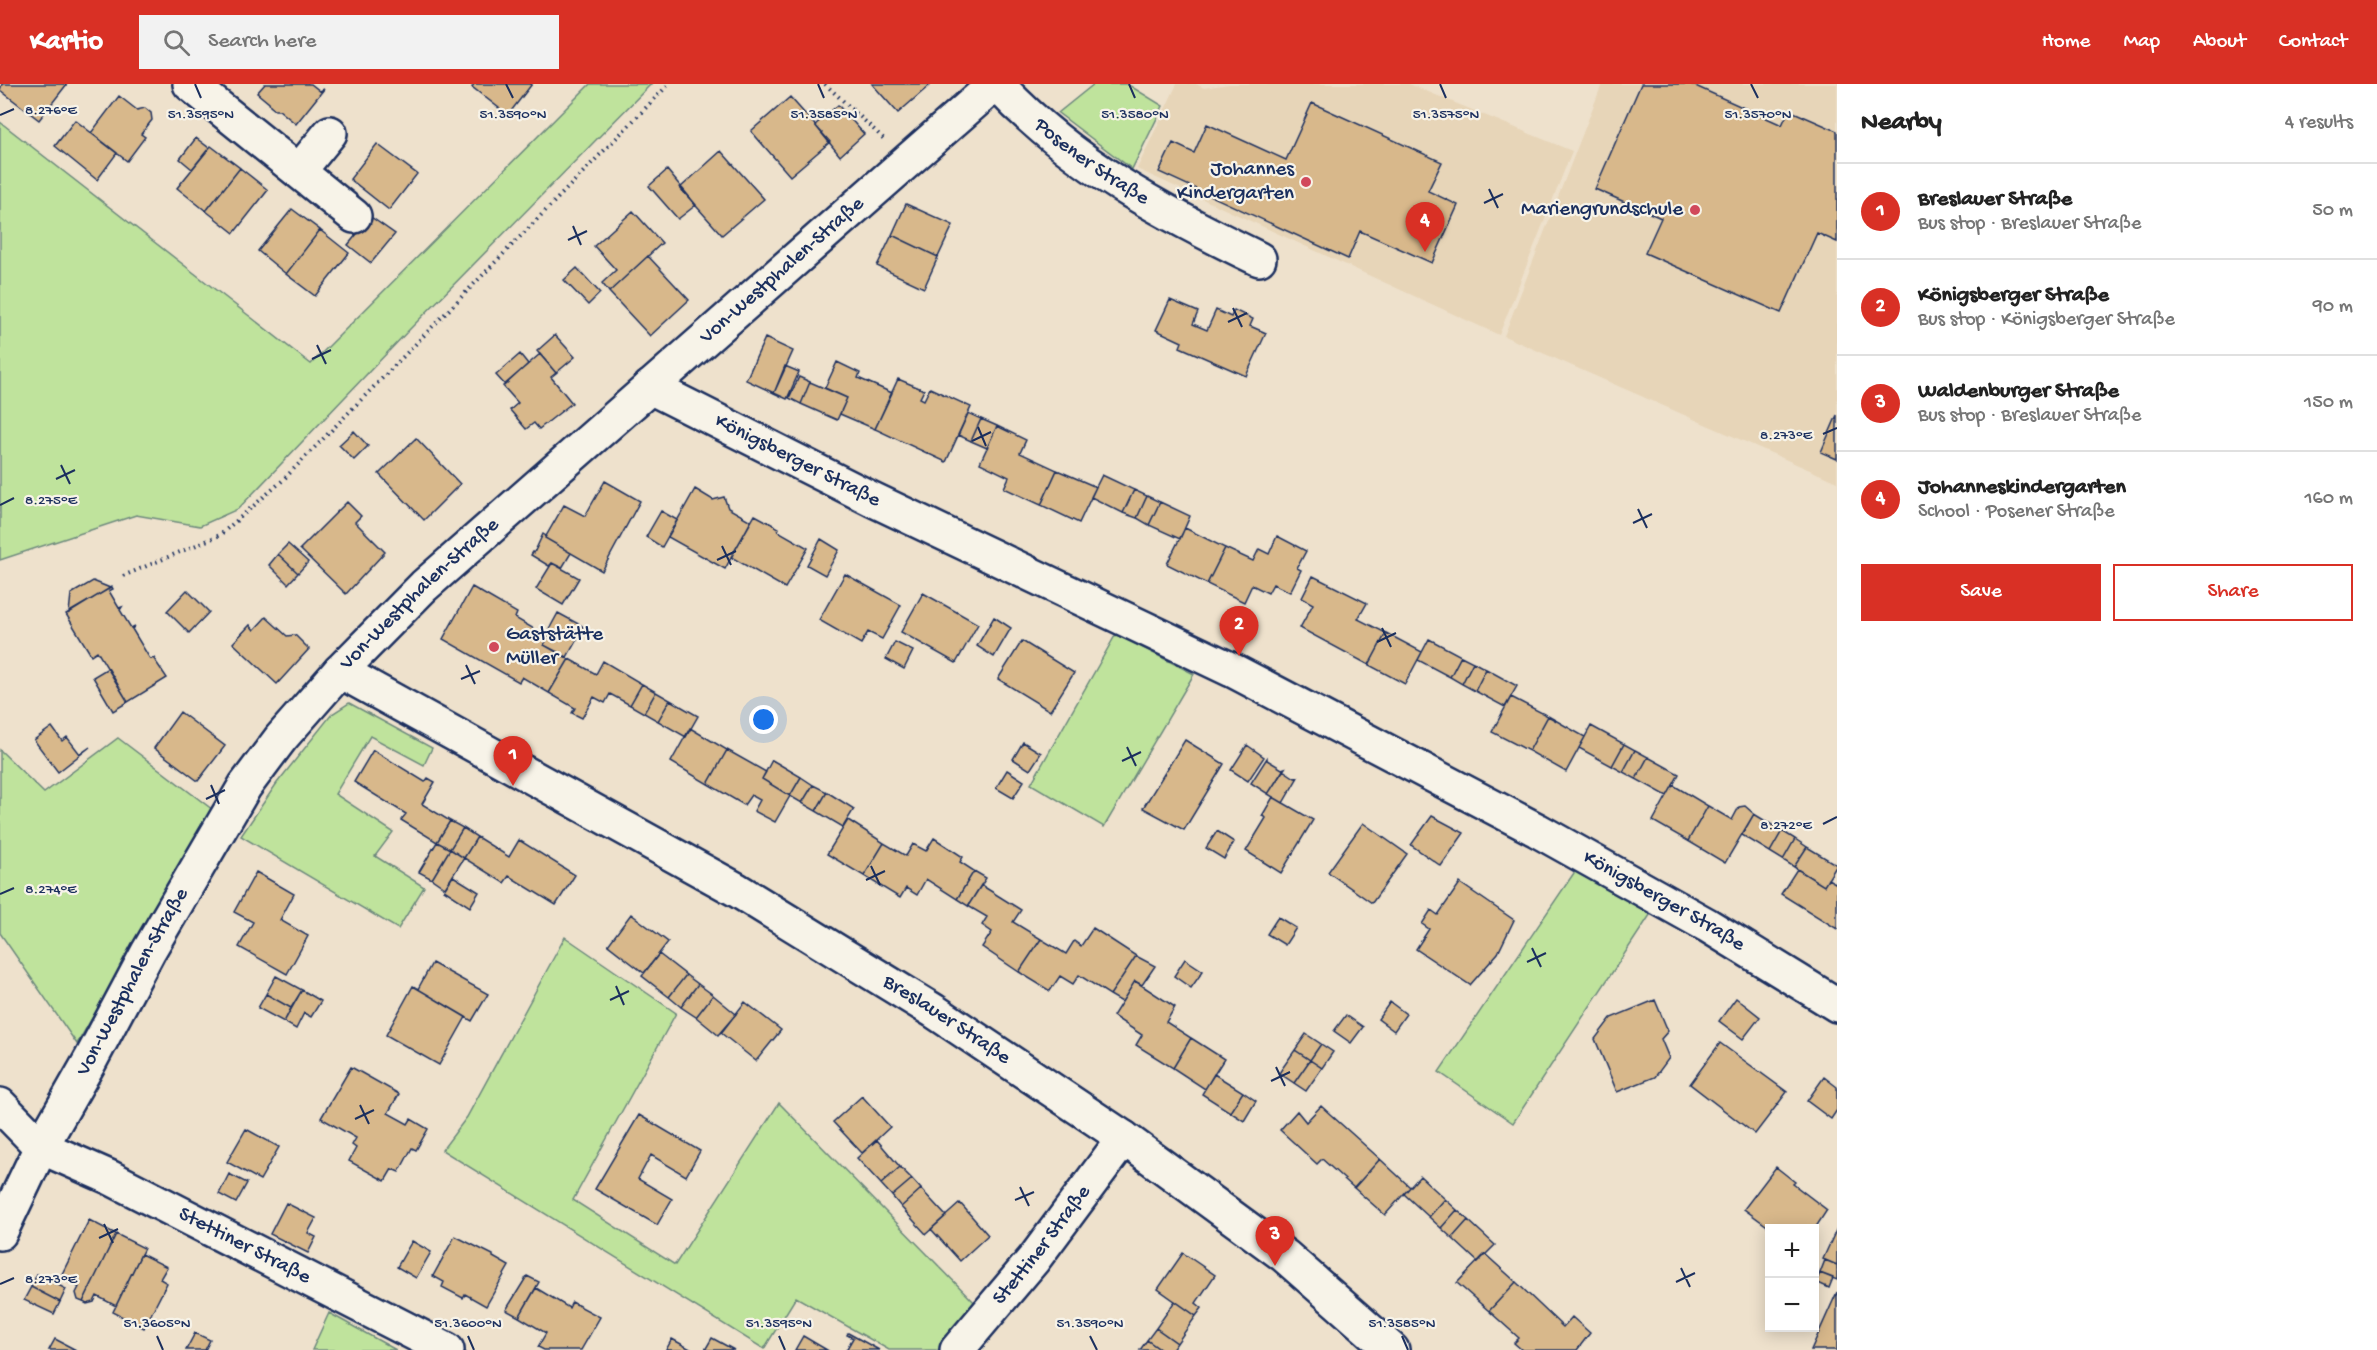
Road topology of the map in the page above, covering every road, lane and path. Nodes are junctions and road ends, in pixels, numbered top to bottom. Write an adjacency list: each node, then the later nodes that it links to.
1 (190, 84): 7 (street)
2 (669, 84): 11 (path)
3 (825, 84): 6 (path)
4 (996, 84): 9 (street, Posener Straße); 10 (street, Von-Westphalen-Straße)
5 (330, 133): 7 (street)
6 (888, 144)
7 (298, 171): 8 (street)
8 (354, 216)
9 (1259, 259)
10 (650, 387): 12 (street, Von-Westphalen-Straße); 13 (street, Königsberger Straße)
11 (123, 576)
12 (340, 671): 15 (street, Breslauer Straße); 16 (street, Von-Westphalen-Straße)
13 (1837, 1005)
14 (0, 1105): 16 (street)
15 (1124, 1138): 19 (street, Stettiner Straße); 20 (street, Breslauer Straße)
16 (41, 1147): 17 (street, Von-Westphalen-Straße); 18 (street, Stettiner Straße)
17 (0, 1233)
18 (447, 1350)
19 (957, 1350)
20 (1392, 1350)

